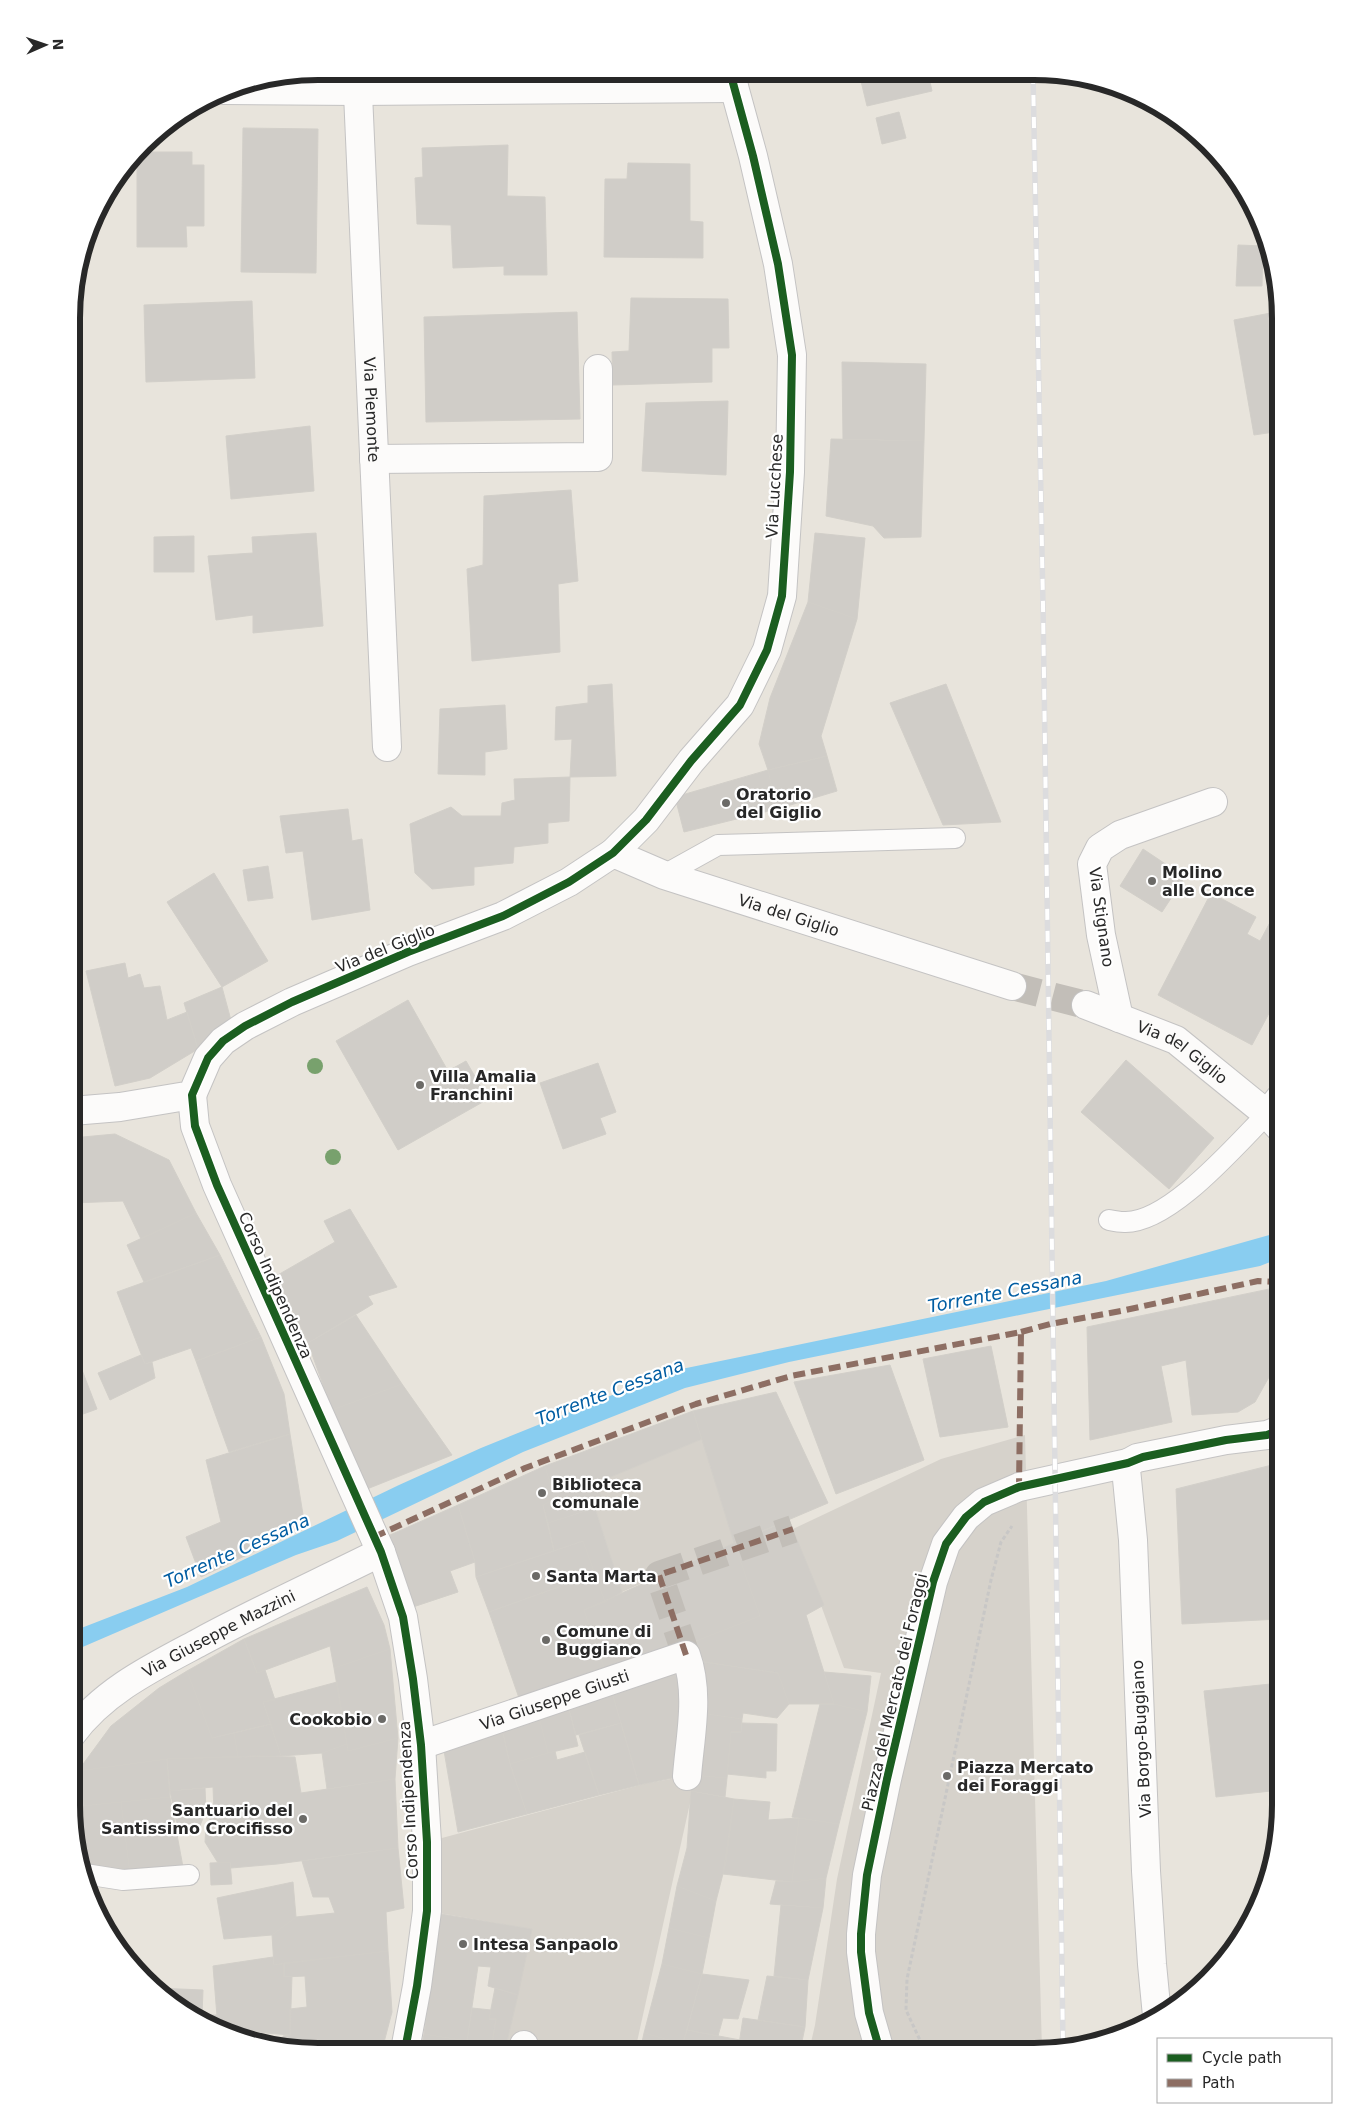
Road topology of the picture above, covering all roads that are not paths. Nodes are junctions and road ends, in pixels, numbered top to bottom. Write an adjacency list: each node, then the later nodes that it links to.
1 (732, 80): 2 (street); 9 (street, Via Lucchese)
2 (358, 81): 3 (street); 5 (street, Via Piemonte)
3 (259, 88)
4 (598, 370): 5 (street)
5 (374, 459): 6 (street, Via Piemonte)
6 (387, 747)
7 (1213, 802): 13 (street, Via Stignano)
8 (955, 838): 10 (lane)
9 (613, 853): 10 (street, Via del Giglio); 14 (street, Via del Giglio)
10 (664, 875): 11 (street, Via del Giglio)
11 (1012, 986)
12 (1086, 1005): 13 (street, Via del Giglio)
13 (1119, 1018): 16 (street, Via del Giglio)
14 (192, 1094): 15 (street); 21 (street, Corso Indipendenza)
15 (80, 1110)
16 (1272, 1110)
17 (1272, 1117): 18 (lane)
18 (1109, 1220)
19 (1272, 1433): 20 (street, Piazza del Mercato dei Foraggi)
20 (1128, 1462): 27 (street, Via Borgo-Buggiano); 29 (street, Piazza del Mercato dei Foraggi)
21 (381, 1552): 22 (street, Via Giuseppe Mazzini); 23 (street, Corso Indipendenza)
22 (80, 1725)
23 (421, 1745): 24 (street, Via Giuseppe Giusti); 28 (street, Corso Indipendenza)
24 (687, 1776)
25 (91, 1875): 26 (lane)
26 (189, 1875)
27 (1156, 2009)
28 (406, 2043)
29 (878, 2043)

